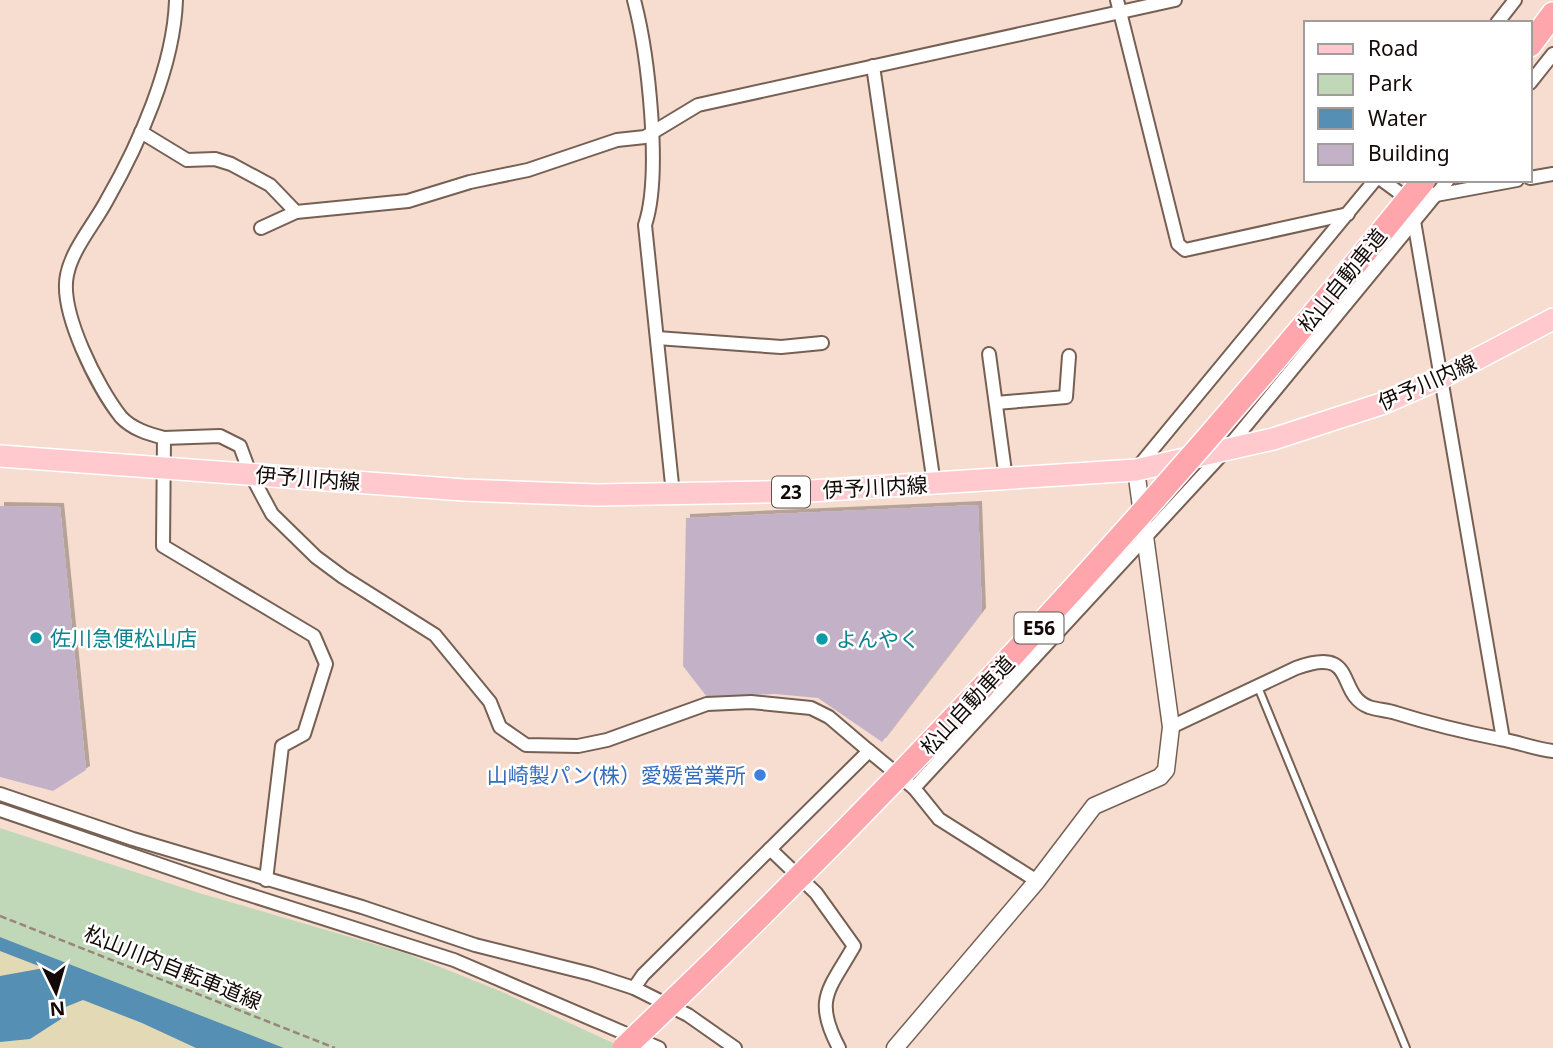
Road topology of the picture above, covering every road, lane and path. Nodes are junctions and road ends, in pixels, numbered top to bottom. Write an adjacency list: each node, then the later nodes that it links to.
1 (176, 0): 12 (street)
2 (634, 0): 13 (street)
3 (1175, 0): 5 (street)
4 (1515, 0): 7 (street)
5 (1119, 6): 10 (street); 22 (street)
6 (1553, 14): 8 (highway)
7 (1499, 21)
8 (1532, 42)
9 (1553, 54): 11 (street)
10 (873, 66): 13 (street); 39 (street)
11 (1532, 80)
12 (141, 132): 21 (street); 32 (street)
13 (653, 132): 21 (street); 26 (street)
14 (1553, 174): 15 (street)
15 (1532, 178)
16 (1373, 182): 22 (street)
17 (1385, 182): 20 (street)
18 (1492, 182): 19 (street)
19 (1430, 187): 20 (street); 56 (highway, 松山自動車道 / E56, bridge)
20 (1423, 210): 23 (street)
21 (296, 212): 24 (street)
22 (1348, 214): 36 (street)
23 (1414, 221): 30 (street); 33 (street)
24 (261, 228)
25 (1553, 319): 30 (main road, 伊予川内線 / 23)
26 (657, 338): 27 (street); 40 (street)
27 (822, 344)
28 (989, 354): 31 (street)
29 (1069, 356): 31 (street)
30 (1439, 379): 33 (main road, 伊予川内線 / 23); 44 (street)
31 (996, 403): 38 (street)
32 (164, 438): 35 (street); 37 (street)
33 (1225, 450): 36 (main road, 伊予川内線 / 23); 41 (street)
34 (0, 456): 35 (main road, 伊予川内線 / 23)
35 (163, 467): 37 (main road, 伊予川内線 / 23); 51 (street)
36 (1136, 470): 38 (main road, 伊予川内線 / 23); 41 (street)
37 (250, 473): 40 (main road, 伊予川内線 / 23); 45 (street)
38 (1006, 480): 39 (main road, 伊予川内線 / 23)
39 (934, 484): 40 (main road, 伊予川内線 / 23)
40 (673, 494)
41 (1143, 541): 43 (street); 47 (street)
42 (1257, 686): 43 (street); 44 (street); 61 (lane)
43 (1171, 727): 52 (street)
44 (1503, 739): 46 (street)
45 (869, 751): 47 (street); 50 (street)
46 (1553, 751)
47 (914, 788): 52 (street)
48 (0, 794): 51 (street)
49 (0, 810): 57 (street)
50 (770, 849): 54 (street); 59 (street)
51 (266, 880): 54 (street)
52 (1037, 881): 60 (street)
53 (0, 916): 55 (path, 松山川内自転車道線)
54 (634, 988): 58 (street)
55 (335, 1048)
56 (624, 1048)
57 (659, 1048)
58 (735, 1048)
59 (839, 1048)
60 (895, 1048)
61 (1406, 1048)

